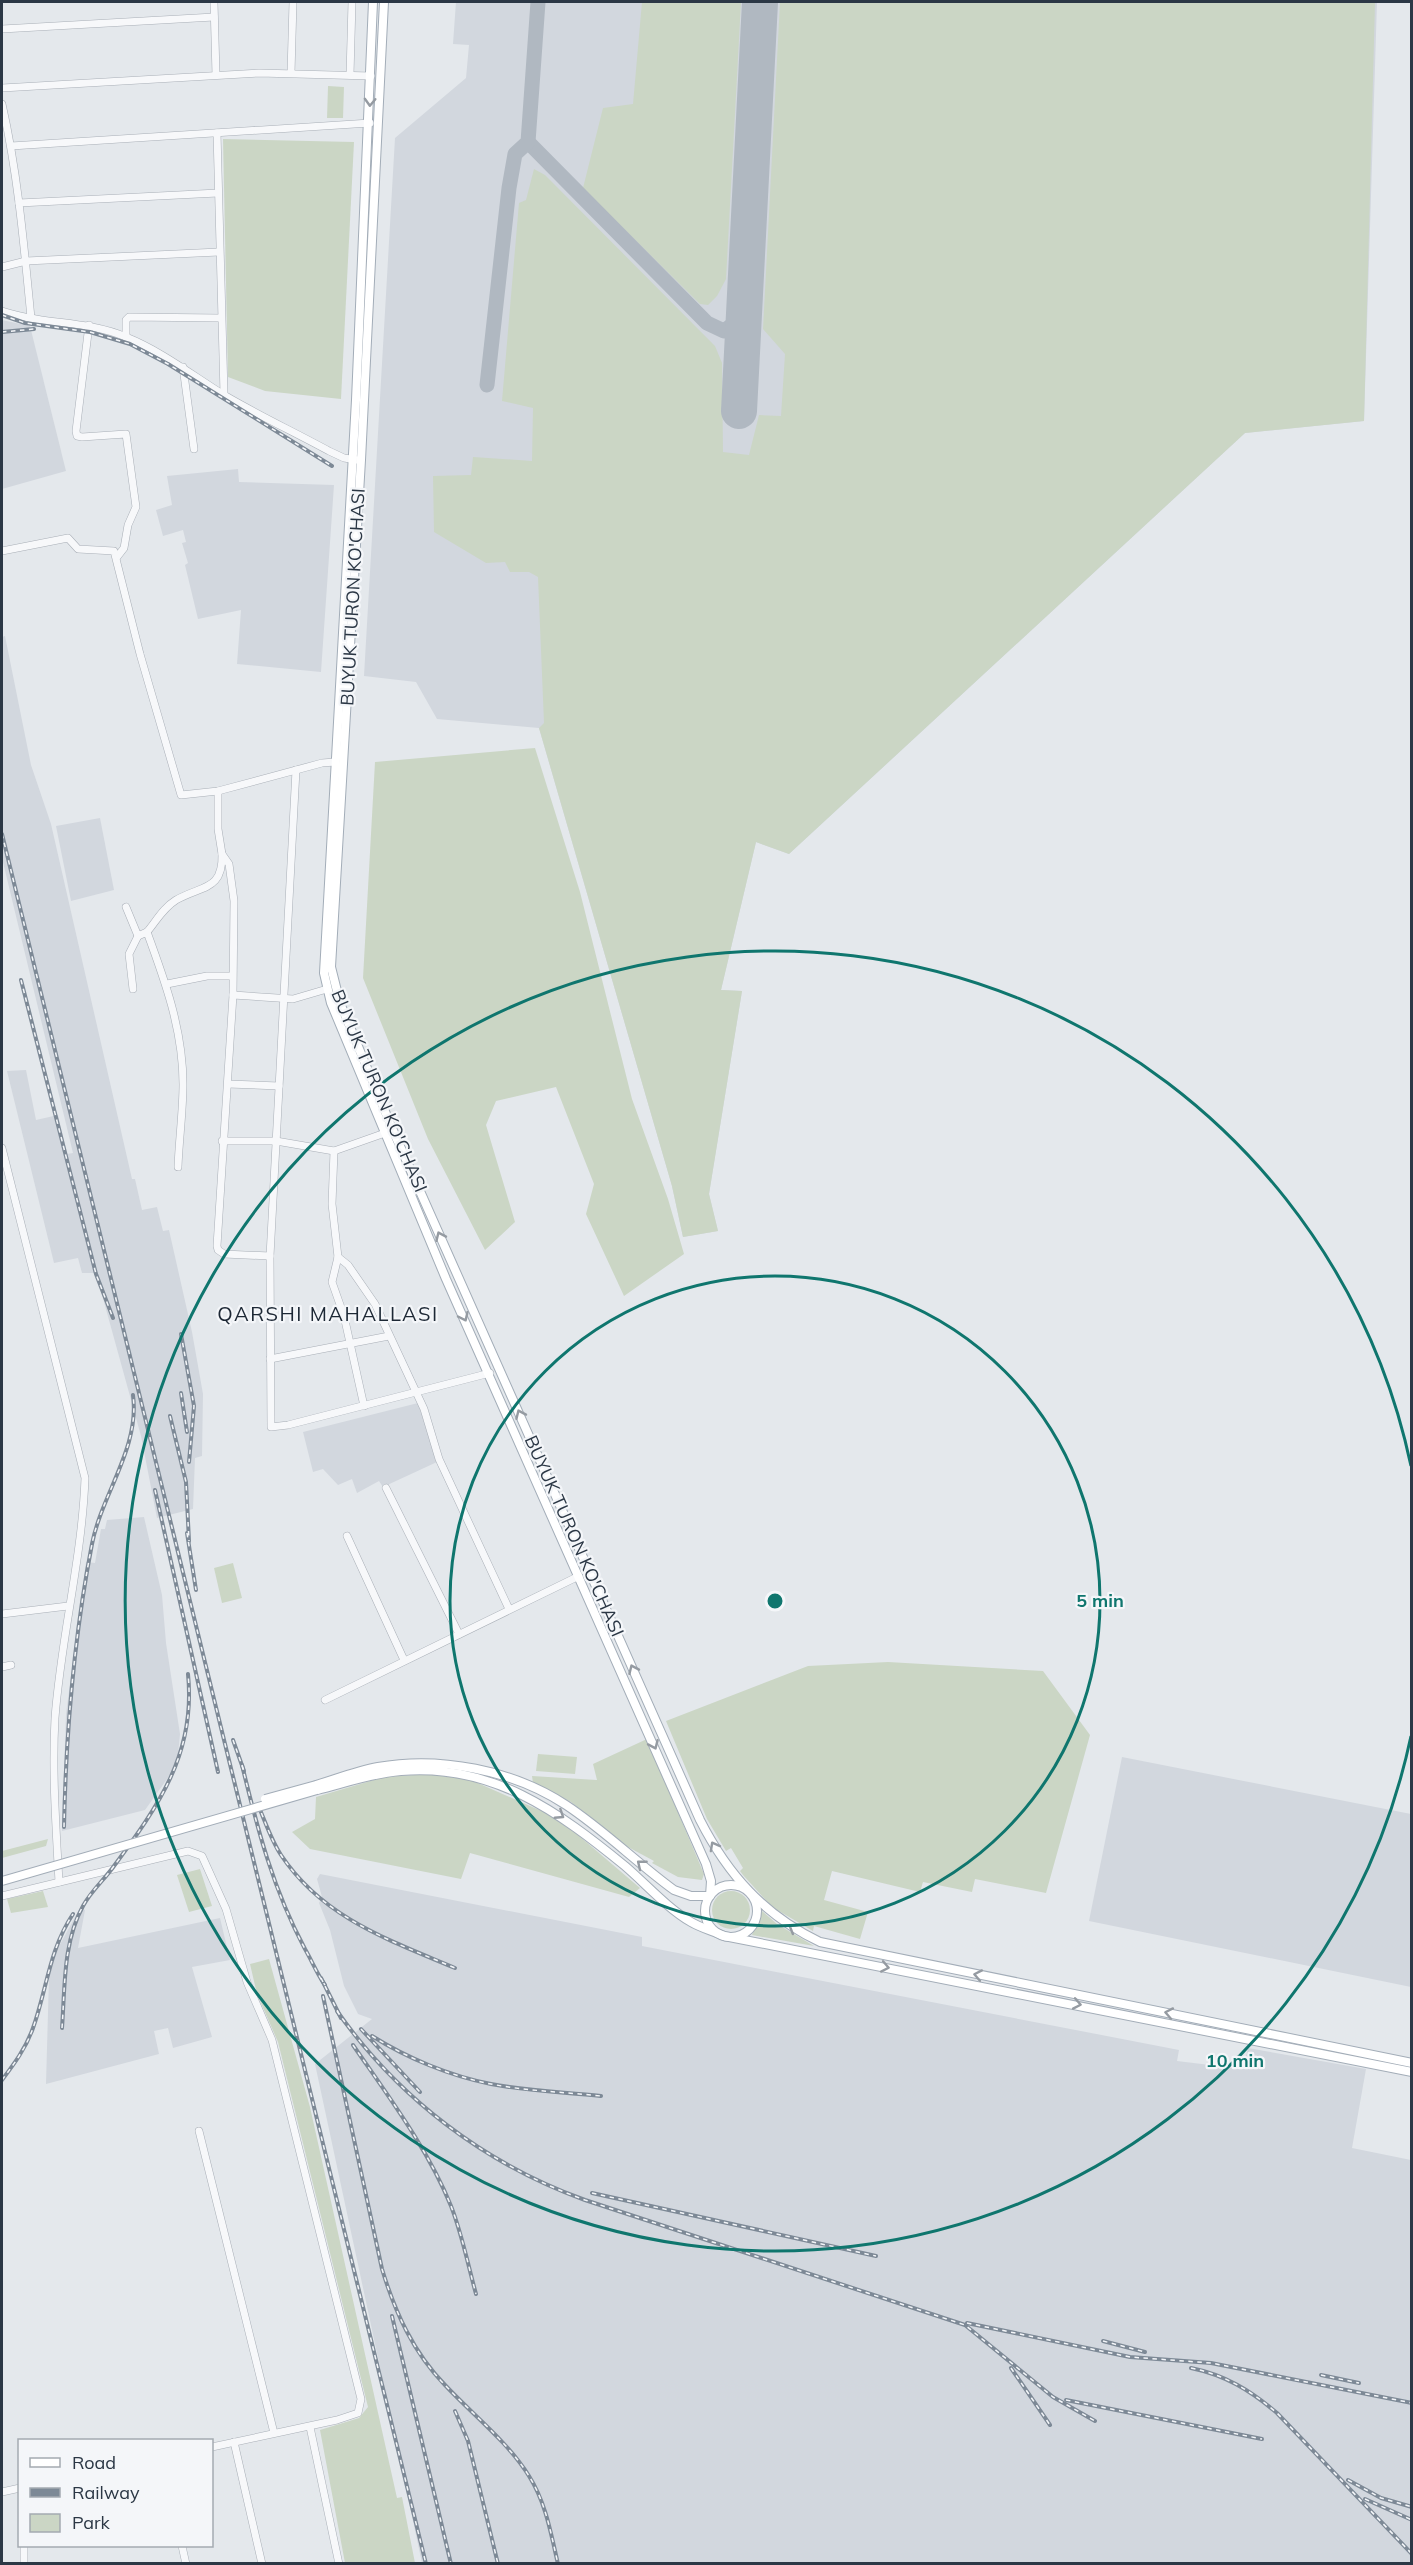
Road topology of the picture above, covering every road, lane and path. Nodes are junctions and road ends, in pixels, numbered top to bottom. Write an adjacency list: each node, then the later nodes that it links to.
1 (214, 2): 6 (street)
2 (293, 2): 8 (street)
3 (352, 2): 10 (street)
4 (374, 2): 11 (main road, BUYUK TURON KO'CHASI)
5 (384, 2): 30 (main road, BUYUK TURON KO'CHASI)
6 (214, 17): 7 (street); 9 (street)
7 (2, 29)
8 (291, 74): 9 (street); 10 (street)
9 (216, 75): 12 (street)
10 (350, 75): 11 (street)
11 (371, 76): 14 (main road, BUYUK TURON KO'CHASI, one-way to 14)
12 (2, 88)
13 (2, 104): 16 (street)
14 (370, 123): 15 (street); 30 (main road, BUYUK TURON KO'CHASI)
15 (217, 133): 16 (street); 17 (street)
16 (11, 146): 18 (street)
17 (218, 193): 18 (street); 19 (street)
18 (19, 203): 20 (street)
19 (219, 252): 20 (street); 24 (street)
20 (26, 261): 21 (street); 23 (street)
21 (2, 267)
22 (2, 311): 23 (street)
23 (31, 318): 25 (street)
24 (220, 318): 26 (street); 28 (street)
25 (89, 325): 26 (street); 32 (street)
26 (126, 337): 27 (street)
27 (183, 367): 28 (street); 29 (street)
28 (224, 394): 30 (street)
29 (194, 448)
30 (357, 460): 33 (main road, BUYUK TURON KO'CHASI); 59 (main road, BUYUK TURON KO'CHASI, one-way to 30)
31 (2, 550): 32 (street)
32 (117, 557): 35 (street)
33 (335, 762): 34 (street); 43 (main road, BUYUK TURON KO'CHASI)
34 (296, 770): 35 (street); 45 (street)
35 (218, 791): 36 (street)
36 (222, 854): 38 (street); 40 (street)
37 (126, 908): 39 (street)
38 (147, 932): 39 (street); 41 (street)
39 (138, 936): 42 (street)
40 (232, 976): 41 (street); 44 (street)
41 (167, 984): 53 (street)
42 (133, 989)
43 (327, 989): 45 (street); 48 (main road, BUYUK TURON KO'CHASI)
44 (233, 995): 45 (street); 46 (street)
45 (285, 998): 47 (street)
46 (228, 1084): 47 (street); 49 (street)
47 (279, 1086): 50 (street)
48 (385, 1133): 52 (street); 60 (main road, BUYUK TURON KO'CHASI, one-way to 60)
49 (222, 1141): 50 (street); 54 (street)
50 (276, 1141): 52 (street); 54 (street)
51 (2, 1148): 66 (street)
52 (334, 1151): 55 (street)
53 (178, 1167)
54 (270, 1257): 58 (street)
55 (338, 1257): 56 (street); 57 (street)
56 (389, 1336): 57 (street); 61 (street)
57 (350, 1343): 58 (street); 62 (street)
58 (270, 1359): 62 (street)
59 (502, 1374): 60 (main road); 78 (main road, BUYUK TURON KO'CHASI, one-way to 59)
60 (491, 1375): 61 (street); 65 (main road, BUYUK TURON KO'CHASI)
61 (416, 1393): 62 (street); 67 (street)
62 (364, 1406)
63 (386, 1488): 69 (street)
64 (346, 1536): 70 (street)
65 (579, 1576): 67 (street); 80 (main road, BUYUK TURON KO'CHASI, one-way to 80)
66 (68, 1606): 68 (street); 77 (street)
67 (508, 1609): 69 (street)
68 (2, 1614)
69 (459, 1634): 70 (street)
70 (404, 1660): 73 (street)
71 (11, 1665): 72 (street)
72 (2, 1667)
73 (325, 1700)
74 (317, 1787): 75 (main road, bridge); 76 (main road, bridge); 80 (main road, one-way to 74); 81 (main road, one-way to 81)
75 (2, 1875)
76 (2, 1881)
77 (59, 1882): 79 (street); 85 (street)
78 (749, 1892): 80 (main road); 81 (main road); 82 (main road, BUYUK TURON KO'CHASI, one-way to 78)
79 (2, 1896)
80 (710, 1896): 81 (main road)
81 (724, 1936): 83 (main road, one-way to 83)
82 (1412, 2063)
83 (1412, 2072)
84 (199, 2132): 86 (street)
85 (310, 2427): 86 (street); 96 (street)
86 (274, 2433): 87 (street)
87 (234, 2442): 88 (street); 95 (street)
88 (213, 2447)
89 (18, 2488): 90 (street)
90 (2, 2492)
91 (24, 2547): 93 (street)
92 (182, 2547): 94 (street)
93 (24, 2564)
94 (186, 2564)
95 (262, 2564)
96 (339, 2564)

